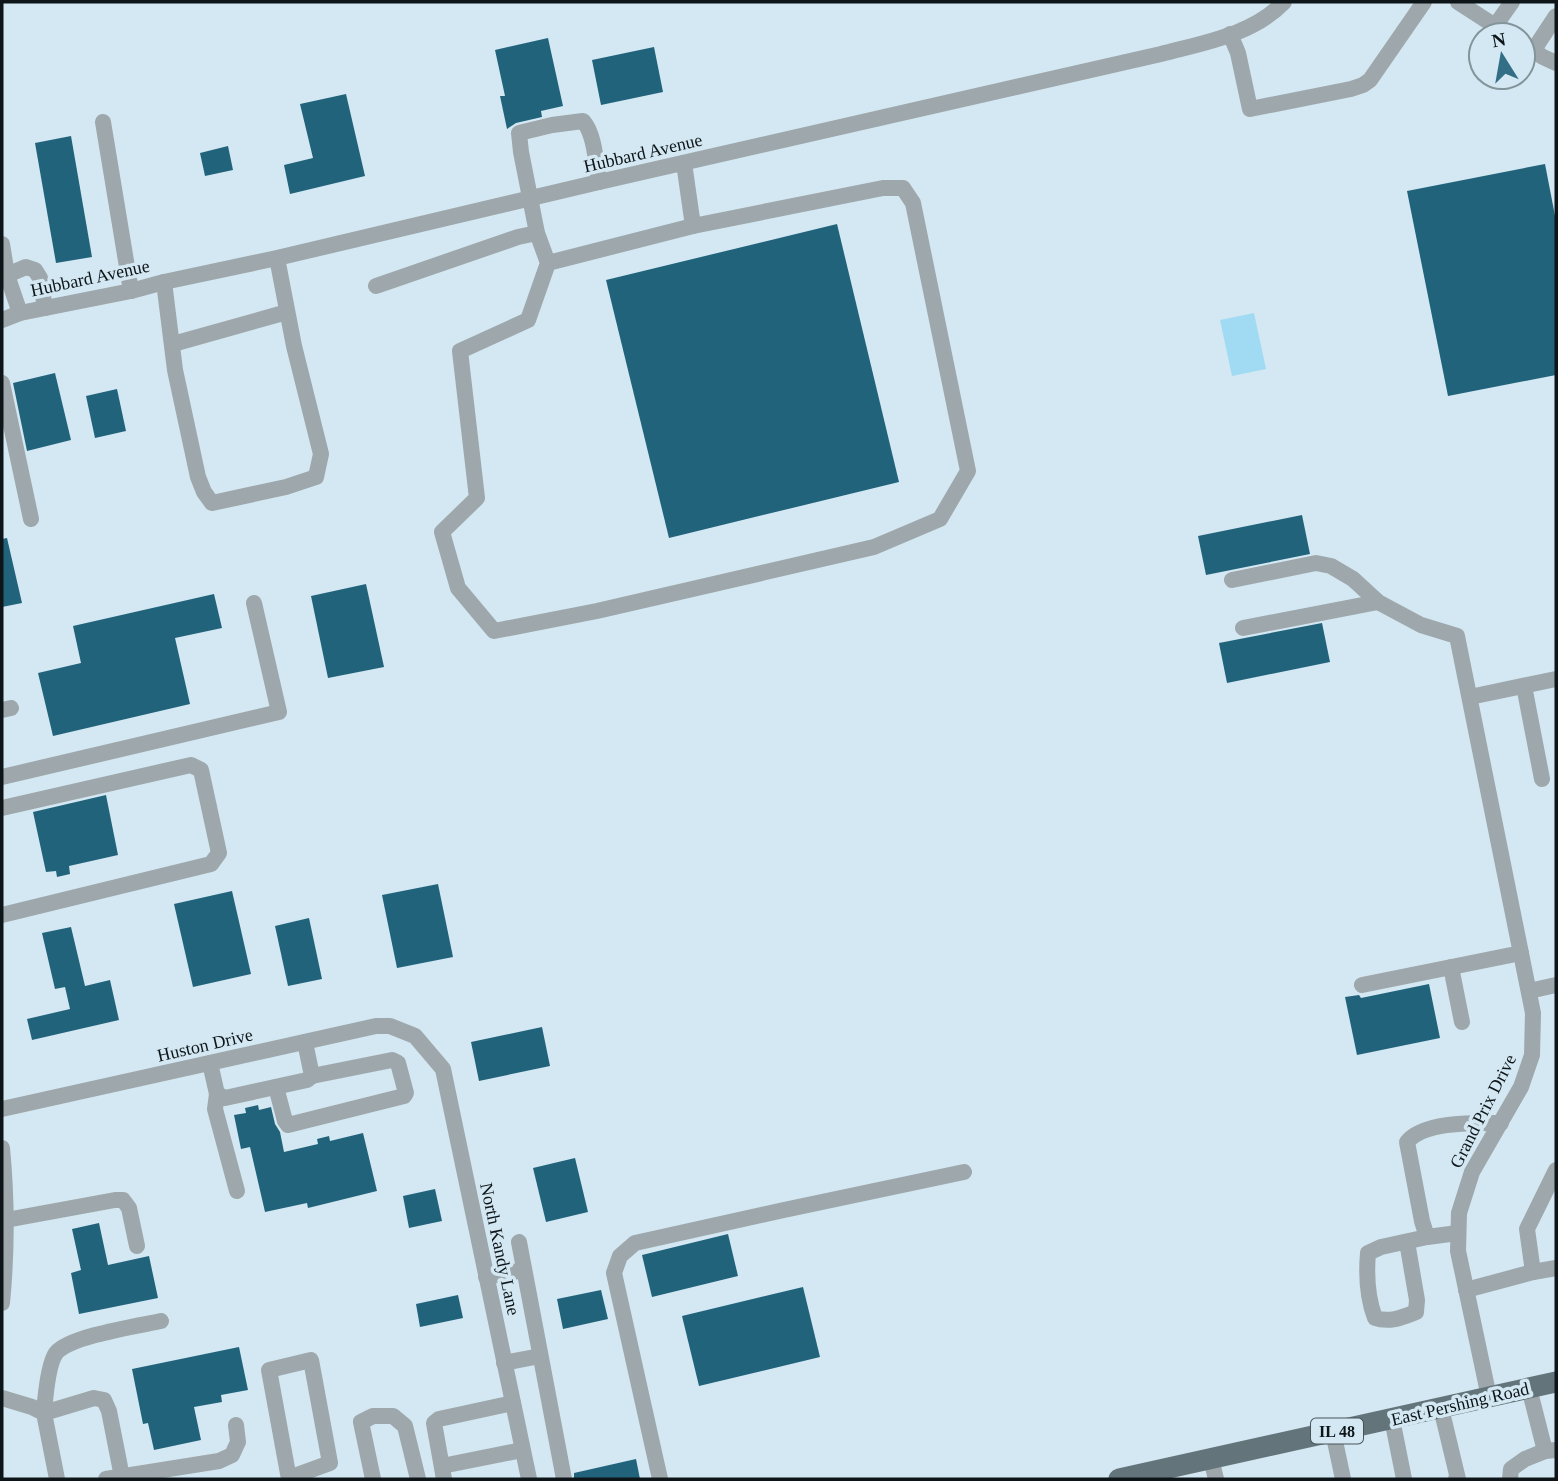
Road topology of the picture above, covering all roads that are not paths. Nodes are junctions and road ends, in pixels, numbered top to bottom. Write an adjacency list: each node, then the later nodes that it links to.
1 (1284, 2): 8 (street, Hubbard Avenue)
2 (1424, 2): 8 (street)
3 (1458, 2): 6 (street)
4 (1512, 2): 7 (street)
5 (1556, 16): 9 (street)
6 (1487, 21)
7 (1505, 21)
8 (1230, 34): 13 (street, Hubbard Avenue)
9 (1537, 37)
10 (1537, 52): 11 (street)
11 (1556, 63)
12 (103, 122): 24 (street)
13 (684, 163): 14 (street, Hubbard Avenue); 16 (street)
14 (599, 182): 15 (street, Hubbard Avenue); 15 (street)
15 (530, 199): 17 (street); 19 (street, Hubbard Avenue)
16 (693, 226): 20 (street); 20 (street)
17 (537, 233): 20 (street); 23 (street)
18 (2, 244): 21 (street)
19 (277, 258): 22 (street, Hubbard Avenue); 26 (street)
20 (548, 263)
21 (4, 276): 25 (street); 27 (street)
22 (164, 282): 24 (street, Hubbard Avenue); 29 (street)
23 (376, 286)
24 (131, 291): 25 (street, Hubbard Avenue)
25 (45, 308): 27 (street, Hubbard Avenue)
26 (287, 312): 29 (street); 29 (street)
27 (20, 313): 28 (street, Hubbard Avenue)
28 (2, 320)
29 (173, 344)
30 (2, 383): 31 (street)
31 (31, 519)
32 (1232, 580): 33 (street)
33 (1378, 602): 35 (street); 38 (street, Grand Prix Drive)
34 (254, 603): 39 (street)
35 (1243, 628)
36 (1556, 679): 37 (street)
37 (1524, 686): 38 (street); 40 (street)
38 (1470, 697): 43 (street, Grand Prix Drive)
39 (2, 777)
40 (1542, 779)
41 (2, 808): 42 (street)
42 (2, 915)
43 (1521, 954): 44 (street); 47 (street, Grand Prix Drive)
44 (1451, 967): 45 (street); 48 (street)
45 (1362, 985)
46 (1556, 985): 47 (street)
47 (1529, 991): 56 (street, Grand Prix Drive)
48 (1462, 1022)
49 (415, 1036): 50 (street, Huston Drive); 70 (street, North Kandy Lane)
50 (305, 1042): 51 (street, Huston Drive); 52 (street)
51 (210, 1063): 54 (street); 55 (street, Huston Drive)
52 (312, 1076): 53 (street); 53 (street)
53 (275, 1087): 54 (street)
54 (217, 1094): 60 (street)
55 (2, 1109)
56 (1501, 1123): 62 (street, Grand Prix Drive); 63 (street)
57 (2, 1148): 61 (street)
58 (1556, 1170): 69 (street)
59 (964, 1172): 97 (street)
60 (237, 1191)
61 (4, 1212): 66 (street); 72 (street)
62 (1458, 1233): 63 (street); 71 (street, Grand Prix Drive)
63 (1427, 1237): 65 (street)
64 (519, 1242): 68 (street)
65 (1407, 1242): 65 (street)
66 (137, 1246)
67 (1556, 1268): 69 (street)
68 (524, 1270): 70 (street); 74 (street)
69 (1534, 1272): 71 (street)
70 (486, 1277): 75 (street, North Kandy Lane)
71 (1466, 1290): 78 (street, Grand Prix Drive)
72 (2, 1302)
73 (161, 1321): 82 (street)
74 (540, 1356): 75 (street); 96 (street)
75 (504, 1363): 80 (street, North Kandy Lane)
76 (1556, 1382): 77 (main road, East Pershing Road / IL 48)
77 (1530, 1388): 78 (main road, East Pershing Road / IL 48); 87 (street)
78 (1489, 1397): 81 (main road, East Pershing Road / IL 48)
79 (2, 1398): 82 (street)
80 (513, 1404): 86 (street, North Kandy Lane); 89 (street)
81 (1441, 1408): 83 (main road, East Pershing Road / IL 48); 101 (street)
82 (44, 1413): 90 (street); 91 (street)
83 (1392, 1419): 85 (main road, East Pershing Road / IL 48); 100 (street)
84 (236, 1425): 90 (street)
85 (1333, 1432): 88 (main road, East Pershing Road / IL 48); 99 (street)
86 (522, 1450): 89 (street); 95 (street, North Kandy Lane)
87 (1551, 1451): 102 (street)
88 (1214, 1469): 98 (main road, East Pershing Road / IL 48)
89 (443, 1473)
90 (114, 1478)
91 (57, 1479)
92 (290, 1479): 92 (street)
93 (373, 1479): 94 (street)
94 (418, 1479)
95 (528, 1479)
96 (564, 1479)
97 (660, 1479)
98 (1119, 1479)
99 (1343, 1479)
100 (1404, 1479)
101 (1456, 1479)
102 (1510, 1479)

